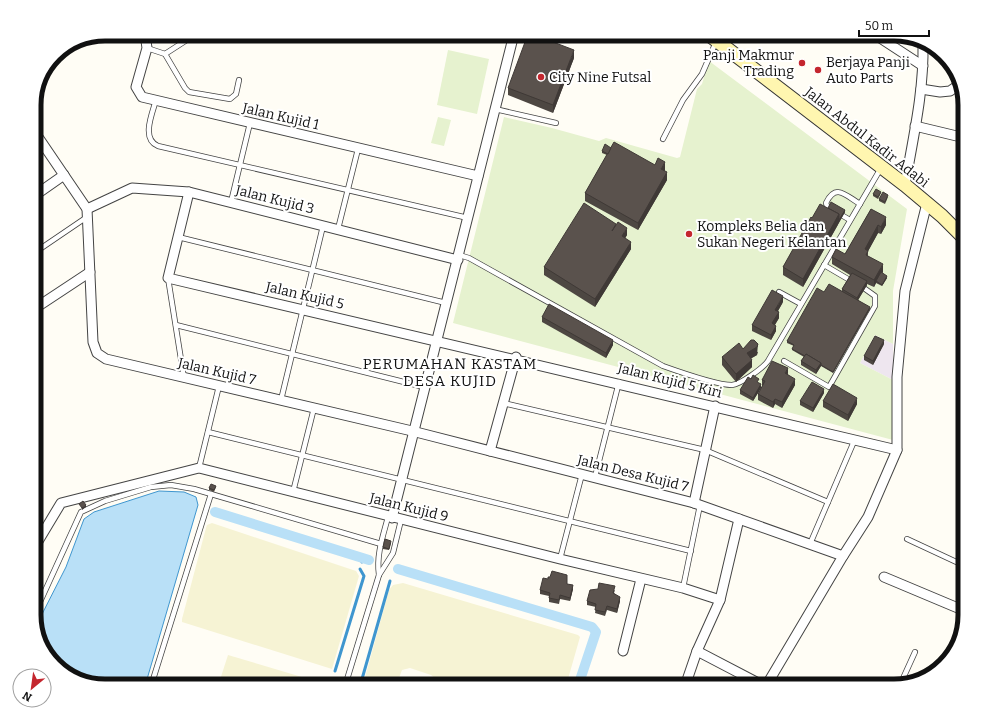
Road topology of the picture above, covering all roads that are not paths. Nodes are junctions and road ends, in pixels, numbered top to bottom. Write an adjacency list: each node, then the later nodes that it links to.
1 (145, 41): 7 (street, Jalan Kujid 1)
2 (185, 41): 9 (lane)
3 (512, 41): 15 (street)
4 (711, 41): 20 (lane)
5 (717, 41): 24 (main road, Jalan Abdul Kadir Adabi)
6 (885, 41): 10 (street)
7 (146, 48): 9 (lane); 14 (street, Jalan Kujid 1)
8 (922, 48): 10 (street)
9 (165, 54): 11 (lane)
10 (923, 66): 13 (street)
11 (239, 80)
12 (956, 87): 13 (street)
13 (921, 89): 18 (street)
14 (156, 100): 16 (street, Jalan Kujid 1); 23 (lane)
15 (495, 109): 17 (lane); 26 (street)
16 (250, 123): 22 (street, Jalan Kujid 1); 23 (lane)
17 (556, 123)
18 (915, 126): 19 (street); 27 (street)
19 (958, 136)
20 (662, 139)
21 (41, 141): 25 (street)
22 (358, 149): 26 (street, Jalan Kujid 1); 28 (lane)
23 (240, 165): 28 (lane); 31 (lane)
24 (881, 167): 27 (main road, Jalan Abdul Kadir Adabi); 33 (lane)
25 (64, 175): 29 (street); 34 (street)
26 (478, 176): 35 (street)
27 (905, 185): 32 (main road, Jalan Abdul Kadir Adabi)
28 (348, 190): 35 (lane); 38 (lane)
29 (41, 191)
30 (189, 192): 31 (street, Jalan Kujid 3); 34 (street, Jalan Kujid 3); 40 (street)
31 (231, 202): 37 (street, Jalan Kujid 3)
32 (927, 203): 39 (main road, Jalan Abdul Kadir Adabi); 70 (street)
33 (860, 204): 36 (lane); 36 (lane)
34 (87, 213): 41 (lane); 45 (street, Jalan Kujid 7)
35 (468, 218): 42 (street)
36 (850, 220): 43 (lane)
37 (323, 226): 38 (street, Jalan Kujid 3); 44 (lane)
38 (338, 229): 42 (street, Jalan Kujid 3)
39 (958, 231)
40 (178, 237): 44 (lane); 46 (street)
41 (41, 248)
42 (458, 258): 48 (street); 50 (lane)
43 (824, 265): 50 (lane); 56 (lane)
44 (312, 269): 48 (lane); 51 (lane)
45 (90, 272): 49 (street); 57 (street, Jalan Kujid 7)
46 (168, 278): 51 (street, Jalan Kujid 5); 52 (lane)
47 (779, 292): 50 (lane)
48 (446, 303): 53 (street)
49 (41, 304)
50 (801, 304)
51 (302, 308): 53 (street, Jalan Kujid 5); 54 (lane)
52 (176, 325): 54 (lane); 57 (lane)
53 (436, 341): 55 (street, Jalan Kujid 5 Kiri); 60 (street)
54 (292, 353): 60 (lane); 61 (lane)
55 (516, 357): 58 (street, Jalan Kujid 5 Kiri); 62 (street)
56 (784, 361)
57 (184, 378): 59 (street, Jalan Kujid 7)
58 (619, 382): 63 (street, Jalan Kujid 5 Kiri); 65 (lane)
59 (219, 386): 61 (street, Jalan Kujid 7); 67 (lane)
60 (424, 387): 66 (street)
61 (281, 400): 64 (street, Jalan Kujid 7)
62 (503, 403): 65 (lane); 71 (street)
63 (715, 406): 68 (street, Jalan Kujid 5 Kiri); 69 (street)
64 (314, 408): 66 (street, Jalan Kujid 7); 72 (lane)
65 (608, 427): 69 (lane); 75 (lane)
66 (412, 431): 71 (street, Jalan Desa Kujid 7); 76 (street)
67 (208, 432): 72 (lane); 73 (lane)
68 (855, 440): 70 (street, Jalan Kujid 5 Kiri); 79 (lane)
69 (705, 450): 79 (lane); 80 (street)
70 (897, 450): 89 (street)
71 (490, 451): 74 (street, Jalan Desa Kujid 7)
72 (302, 455): 76 (lane); 77 (lane)
73 (199, 468): 77 (street, Jalan Kujid 9); 84 (street, Jalan Kujid 9)
74 (582, 474): 75 (street, Jalan Desa Kujid 7); 83 (lane)
75 (595, 477): 80 (street, Jalan Desa Kujid 7)
76 (401, 480): 81 (street); 83 (lane)
77 (293, 492): 81 (street, Jalan Kujid 9)
78 (211, 494): 86 (lane); 96 (lane); 103 (lane)
79 (828, 502): 87 (lane)
80 (697, 504): 82 (street, Jalan Desa Kujid 7); 88 (lane)
81 (394, 518): 86 (lane); 90 (street, Jalan Kujid 9); 92 (lane)
82 (739, 519): 87 (street, Jalan Desa Kujid 7); 97 (street)
83 (570, 521): 88 (lane); 90 (lane)
84 (41, 536)
85 (907, 539): 91 (lane)
86 (381, 544): 92 (lane)
87 (810, 544): 89 (street, Jalan Desa Kujid 7)
88 (691, 552): 95 (lane)
89 (843, 556): 107 (street)
90 (560, 560): 94 (street, Jalan Kujid 9)
91 (958, 563)
92 (379, 575): 104 (lane)
93 (884, 577): 98 (street)
94 (641, 579): 95 (street, Jalan Kujid 9); 99 (street)
95 (683, 588): 97 (street, Jalan Kujid 9)
96 (41, 600)
97 (720, 600): 100 (street)
98 (958, 607)
99 (623, 651)
100 (697, 651): 105 (street); 106 (street)
101 (915, 652): 102 (lane)
102 (903, 678)
103 (153, 679)
104 (347, 679)
105 (687, 679)
106 (751, 679)
107 (769, 679)

